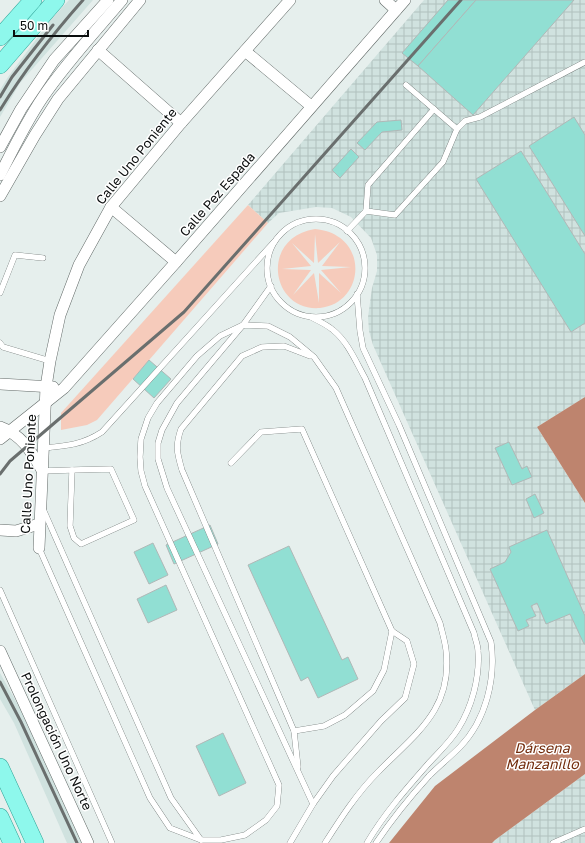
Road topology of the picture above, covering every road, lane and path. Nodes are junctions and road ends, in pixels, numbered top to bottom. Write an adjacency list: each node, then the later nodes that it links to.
1 (33, 0): 10 (main road)
2 (56, 0): 14 (main road)
3 (108, 0): 20 (street)
4 (122, 0): 21 (street)
5 (140, 0): 11 (street)
6 (290, 0): 12 (street, Calle Uno Poniente)
7 (385, 0): 9 (street)
8 (405, 0): 9 (street, Calle Pez Espada)
9 (396, 10): 16 (street, Calle Pez Espada)
10 (0, 37)
11 (98, 50): 18 (street); 22 (street)
12 (245, 51): 16 (street); 18 (street, Calle Uno Poniente)
13 (585, 62): 19 (lane)
14 (1, 65)
15 (406, 85): 17 (lane)
16 (311, 106): 28 (street, Calle Pez Espada)
17 (434, 109): 19 (lane); 24 (lane)
18 (181, 123): 23 (street, Calle Uno Poniente)
19 (457, 129): 24 (lane)
20 (0, 147)
21 (0, 175)
22 (0, 196)
23 (111, 207): 28 (street); 36 (street, Calle Uno Poniente)
24 (366, 211): 25 (lane)
25 (347, 231): 26 (lane); 31 (lane)
26 (274, 242): 29 (lane); 43 (lane)
27 (43, 258): 30 (lane)
28 (176, 262): 39 (street, Calle Pez Espada)
29 (271, 286): 32 (lane); 33 (lane)
30 (0, 293)
31 (357, 294): 32 (lane); 68 (lane)
32 (311, 317): 67 (lane)
33 (243, 325): 35 (lane); 56 (lane); 60 (lane)
34 (0, 343): 36 (lane)
35 (314, 357): 54 (lane); 66 (lane)
36 (50, 361): 38 (street, Calle Uno Poniente)
37 (0, 384): 38 (street)
38 (46, 387): 39 (street); 40 (street, Calle Uno Poniente)
39 (64, 388): 40 (street, Calle Pez Espada)
40 (46, 402): 41 (street, Calle Pez Espada); 43 (street, Calle Uno Poniente)
41 (5, 429): 42 (street, Calle Pez Espada); 46 (street)
42 (0, 439)
43 (43, 448): 46 (street, Calle Uno Poniente)
44 (231, 463): 52 (lane)
45 (72, 470): 45 (lane); 46 (lane)
46 (42, 471): 47 (street, Calle Uno Poniente)
47 (40, 502): 48 (street, Calle Uno Poniente); 60 (lane)
48 (40, 524): 49 (street); 50 (street, Calle Uno Poniente)
49 (0, 530)
50 (39, 548): 60 (lane)
51 (0, 590): 64 (lane)
52 (392, 631): 54 (lane); 57 (lane)
53 (0, 651): 63 (street, Prolongación Uno Norte)
54 (294, 731): 56 (lane)
55 (0, 767): 62 (main road)
56 (298, 773): 57 (lane)
57 (313, 804): 65 (lane)
58 (0, 817): 61 (main road)
59 (585, 829): 69 (lane)
60 (201, 840)
61 (12, 843)
62 (35, 843)
63 (88, 843)
64 (112, 843)
65 (290, 843)
66 (325, 843)
67 (367, 843)
68 (376, 843)
69 (553, 843)

